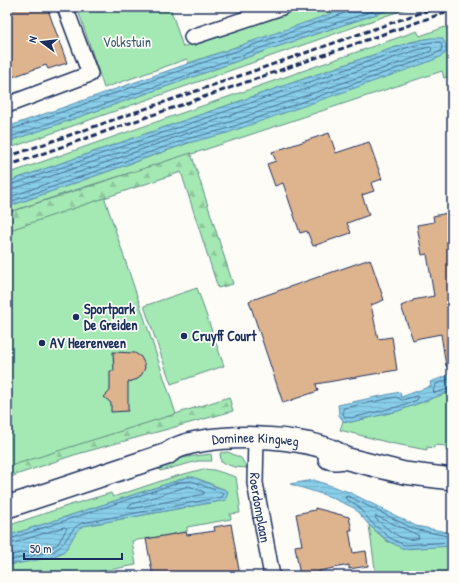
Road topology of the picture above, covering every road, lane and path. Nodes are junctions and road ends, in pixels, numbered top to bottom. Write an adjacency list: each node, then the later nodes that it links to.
1 (65, 7): 4 (street)
2 (282, 7): 3 (street)
3 (192, 37)
4 (7, 105)
5 (256, 443): 6 (main road, Dominee Kingweg); 7 (main road, Dominee Kingweg); 8 (street, Roerdomplaan)
6 (452, 479)
7 (7, 507)
8 (272, 576)

